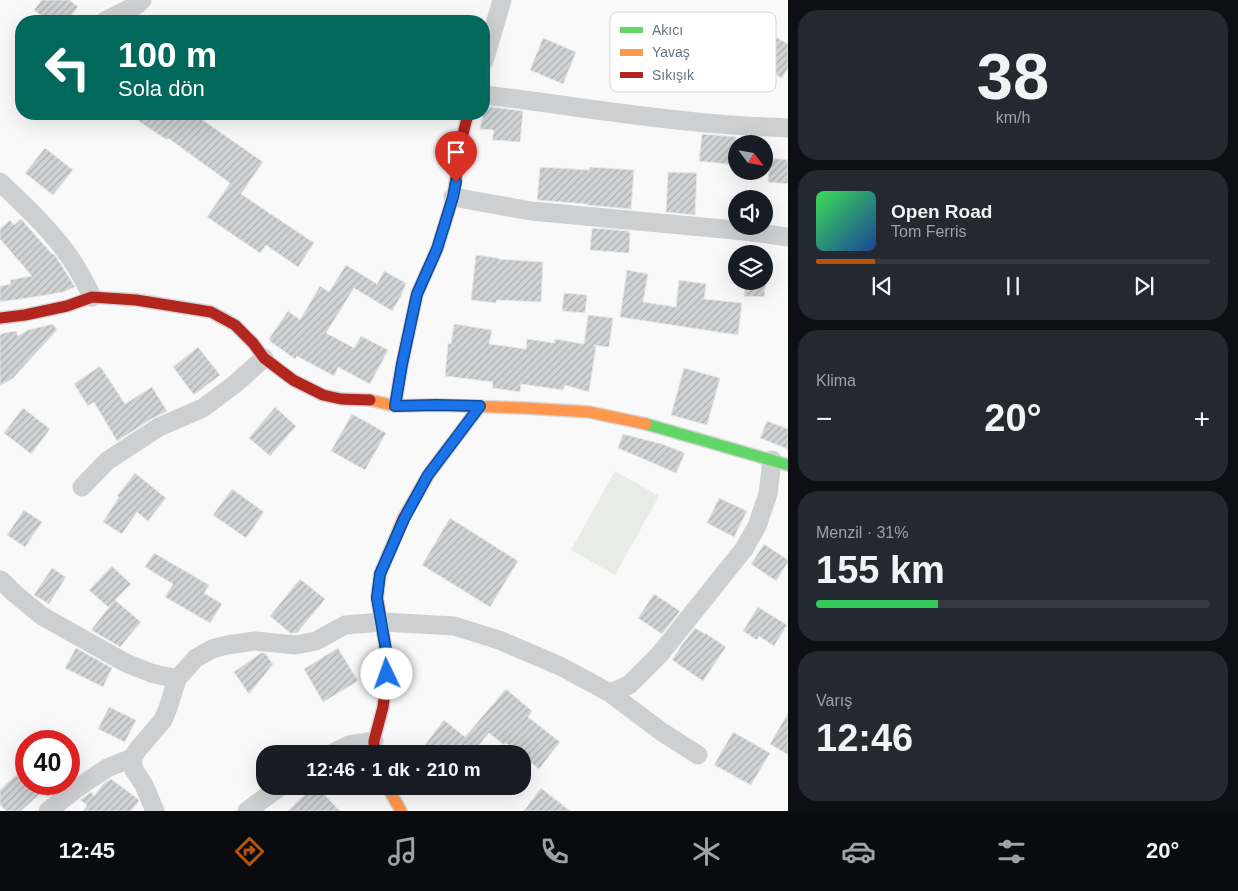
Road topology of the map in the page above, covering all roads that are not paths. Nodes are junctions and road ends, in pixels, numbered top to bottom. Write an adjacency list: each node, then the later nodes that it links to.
1 (142, 0): 3 (street)
2 (502, 0): 4 (street)
3 (117, 15)
4 (490, 41)
5 (490, 96): 7 (street)
6 (466, 120): 9 (street)
7 (788, 128)
8 (0, 182): 11 (street)
9 (453, 197): 10 (street); 14 (street)
10 (788, 237)
11 (92, 297): 12 (street); 13 (street)
12 (0, 318)
13 (264, 358): 14 (street); 17 (street)
14 (395, 406): 15 (street)
15 (480, 406): 16 (street); 19 (street)
16 (780, 462): 21 (street)
17 (82, 487)
18 (1, 580): 20 (street)
19 (382, 622): 20 (street); 21 (street); 22 (street)
20 (177, 679): 24 (street)
21 (610, 693): 23 (street)
22 (374, 745)
23 (698, 755)
24 (132, 758): 27 (street); 28 (street)
25 (269, 795): 29 (street)
26 (392, 795): 30 (street)
27 (48, 811)
28 (155, 811)
29 (247, 811)
30 (401, 811)

